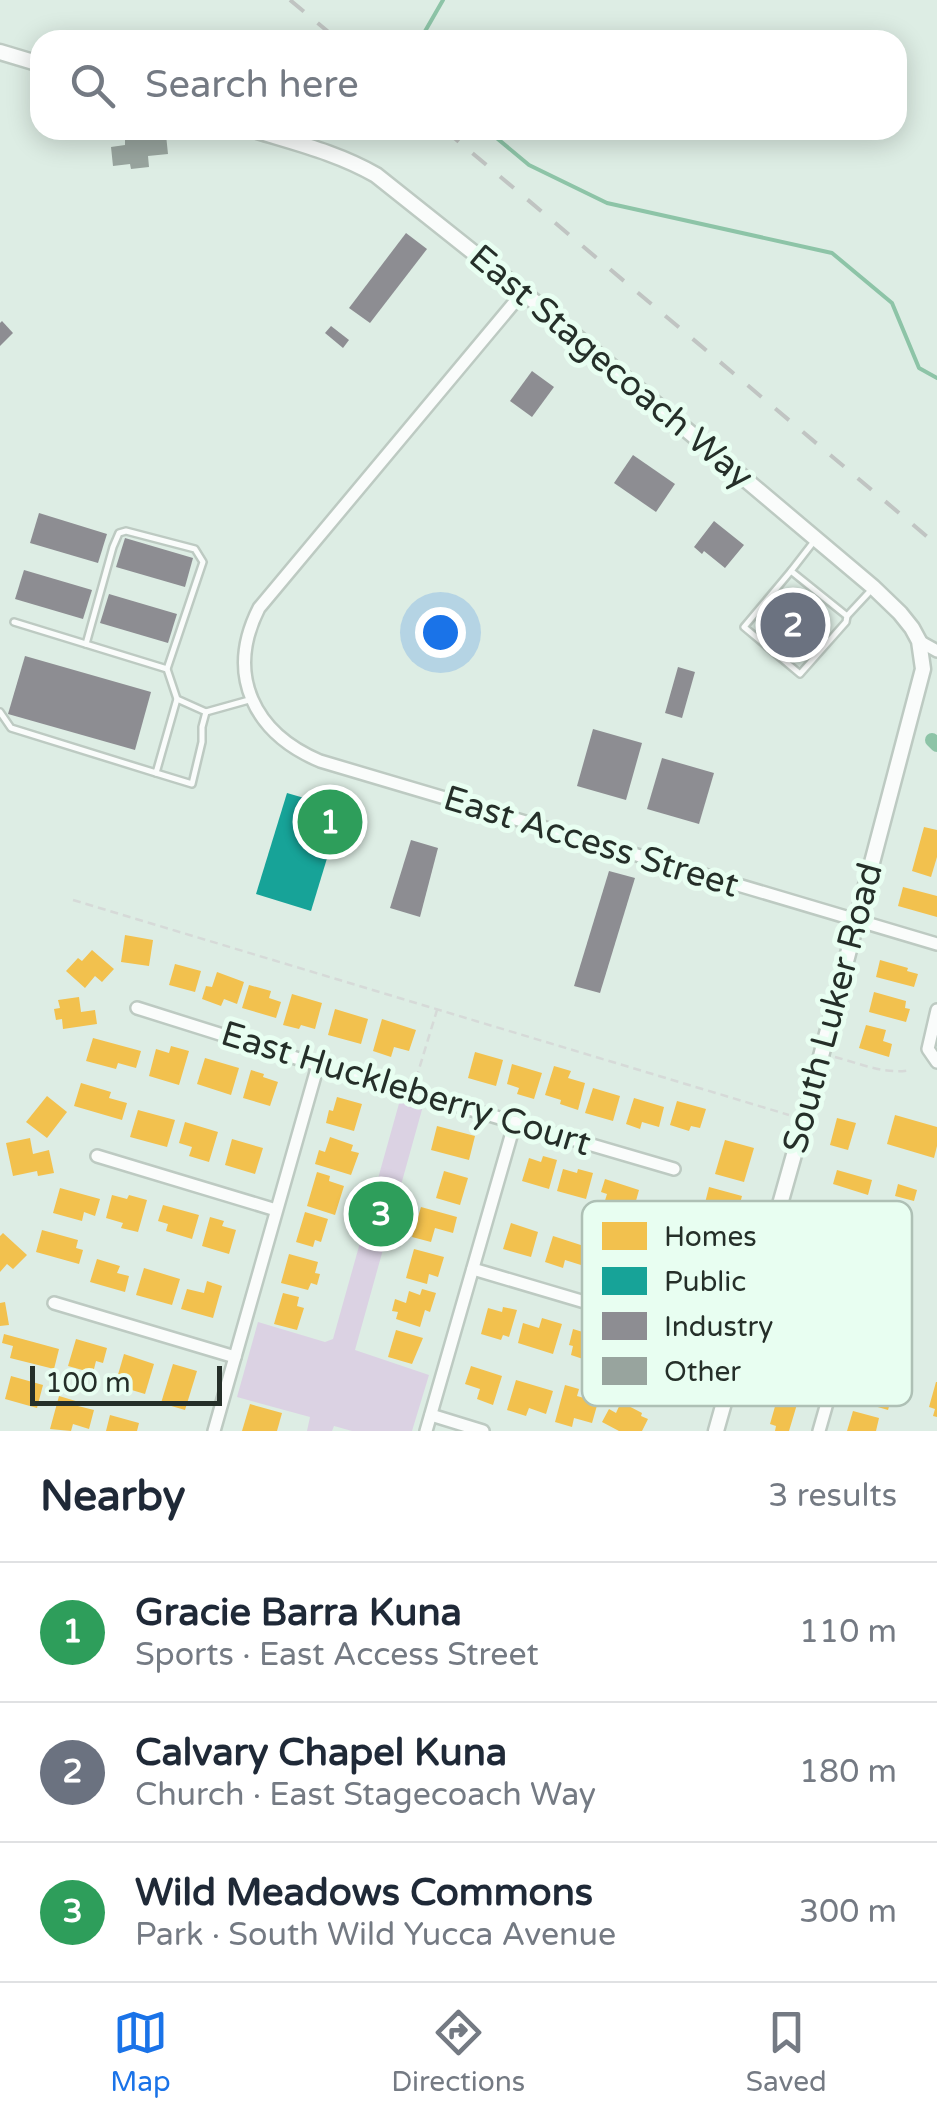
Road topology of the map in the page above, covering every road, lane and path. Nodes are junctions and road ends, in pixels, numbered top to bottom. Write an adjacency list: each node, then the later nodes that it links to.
1 (0, 52): 2 (street)
2 (30, 61)
3 (286, 140): 4 (street, East Stagecoach Way)
4 (523, 292): 5 (street, East Stagecoach Way); 15 (street, East Access Street)
5 (817, 538): 6 (lane); 7 (street, East Stagecoach Way)
6 (791, 571): 8 (lane); 8 (lane)
7 (873, 587): 8 (lane); 10 (street, East Stagecoach Way)
8 (847, 616)
9 (14, 622): 11 (lane)
10 (919, 641): 12 (street, East Stagecoach Way); 20 (street, South Luker Road)
11 (86, 644): 13 (lane); 13 (lane)
12 (937, 651)
13 (167, 669): 14 (lane)
14 (178, 700): 17 (lane); 18 (lane)
15 (252, 700): 17 (lane); 20 (street, East Access Street)
16 (0, 712): 18 (lane)
17 (206, 712): 18 (lane)
18 (156, 773)
19 (72, 900): 23 (path)
20 (856, 921): 21 (street, East Access Street); 34 (street, South Luker Road)
21 (937, 944)
22 (138, 1008): 27 (street, East Huckleberry Court)
23 (437, 1010): 29 (path); 30 (path)
24 (937, 1010): 26 (street)
25 (835, 1057): 28 (path)
26 (934, 1059)
27 (318, 1064): 31 (street, East Huckleberry Court); 35 (street)
28 (910, 1070)
29 (415, 1080)
30 (790, 1116)
31 (515, 1122): 33 (street, East Huckleberry Court); 36 (street)
32 (97, 1156): 35 (street)
33 (674, 1168)
34 (781, 1201)
35 (276, 1210): 39 (street)
36 (473, 1269): 37 (street); 42 (street)
37 (582, 1301)
38 (54, 1303): 39 (street)
39 (235, 1356): 43 (street)
40 (723, 1406): 46 (street, South Luker Road)
41 (827, 1406): 47 (street)
42 (431, 1415): 44 (street); 45 (street)
43 (214, 1431)
44 (426, 1431)
45 (483, 1431)
46 (716, 1431)
47 (820, 1431)

